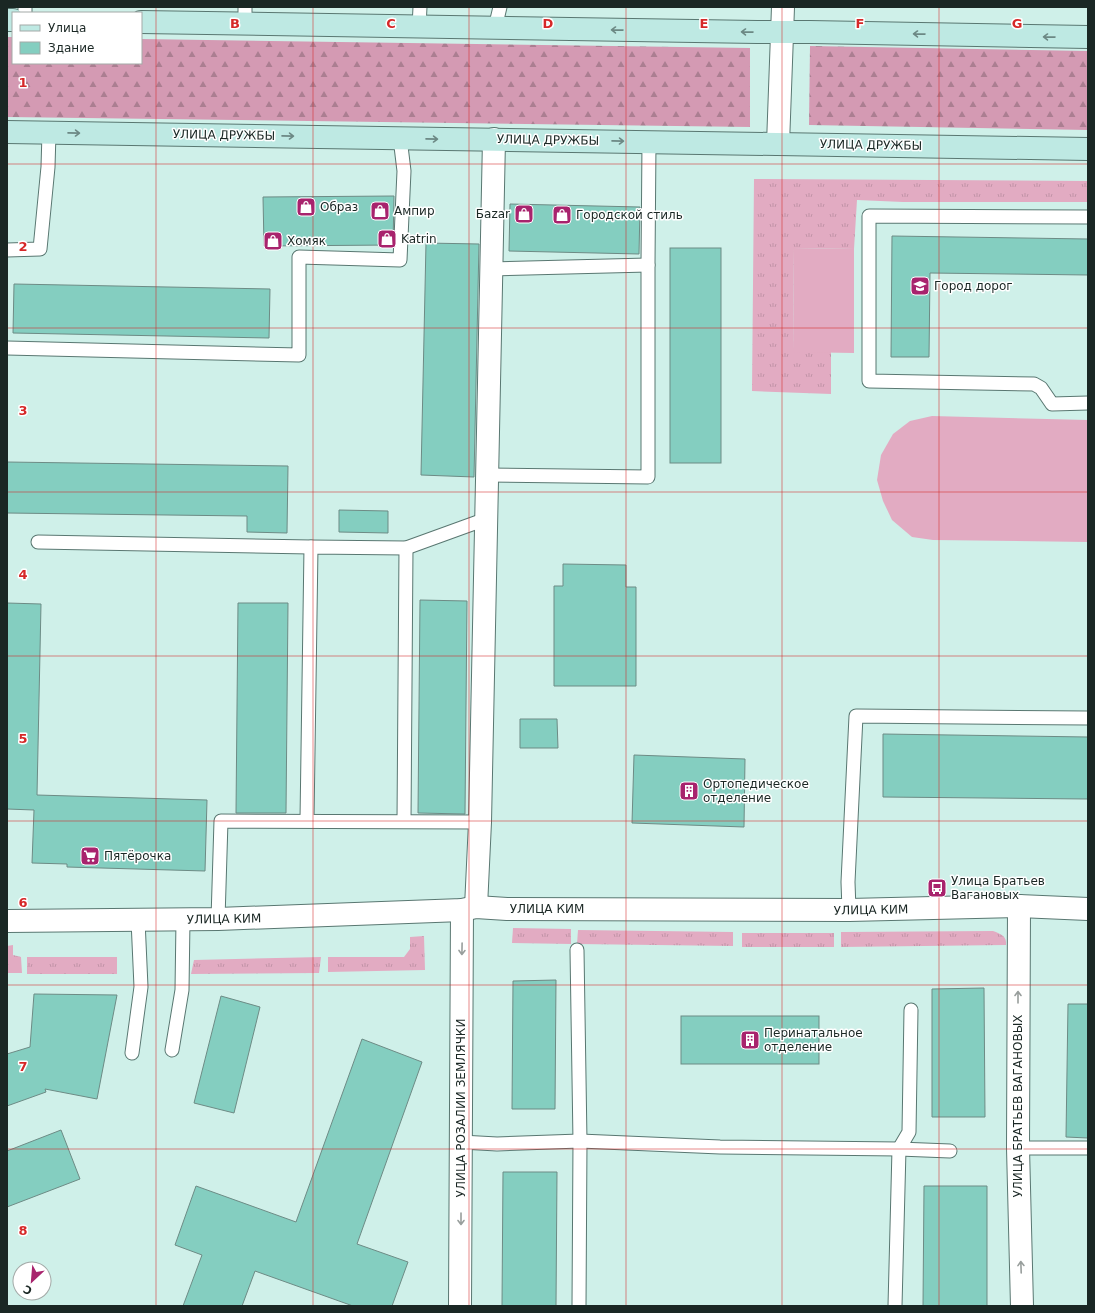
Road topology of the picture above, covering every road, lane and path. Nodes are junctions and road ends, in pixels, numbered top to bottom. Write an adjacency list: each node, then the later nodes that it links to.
1 (500, 7): 6 (lane)
2 (783, 7): 7 (street)
3 (245, 16): 4 (main road); 5 (main road)
4 (419, 17): 6 (main road)
5 (142, 22)
6 (495, 28): 7 (main road, one-way to 6)
7 (781, 33): 8 (main road, one-way to 7); 14 (street)
8 (1088, 37)
9 (7, 132): 10 (main road, УЛИЦА ДРУЖБЫ)
10 (49, 133): 11 (main road, УЛИЦА ДРУЖБЫ, one-way to 11); 17 (lane)
11 (400, 138): 12 (main road, УЛИЦА ДРУЖБЫ, one-way to 12); 20 (lane)
12 (494, 139): 13 (main road, УЛИЦА ДРУЖБЫ, one-way to 13); 19 (street, УЛИЦА РОЗАЛИИ ЗЕМЛЯЧКИ)
13 (650, 142): 14 (main road, УЛИЦА ДРУЖБЫ); 18 (lane)
14 (778, 144): 15 (main road, УЛИЦА ДРУЖБЫ)
15 (1088, 148)
16 (1088, 217): 21 (lane)
17 (7, 250)
18 (648, 265): 19 (lane); 22 (lane)
19 (491, 269): 22 (street, УЛИЦА РОЗАЛИИ ЗЕМЛЯЧКИ)
20 (7, 348)
21 (1088, 403)
22 (487, 474): 23 (street, УЛИЦА РОЗАЛИИ ЗЕМЛЯЧКИ)
23 (486, 519): 26 (lane); 30 (street, УЛИЦА РОЗАЛИИ ЗЕМЛЯЧКИ)
24 (38, 542): 25 (lane)
25 (310, 547): 26 (lane); 28 (lane)
26 (406, 548): 29 (lane)
27 (1088, 718): 34 (lane)
28 (307, 820): 29 (lane); 37 (lane)
29 (404, 821): 30 (lane)
30 (480, 822): 32 (street, УЛИЦА РОЗАЛИИ ЗЕМЛЯЧКИ)
31 (1019, 906): 33 (street, УЛИЦА КИМ); 34 (street, УЛИЦА КИМ); 45 (street, УЛИЦА БРАТЬЕВ ВАГАНОВЫХ, one-way to 31)
32 (469, 909): 34 (street, УЛИЦА КИМ); 37 (street, УЛИЦА КИМ); 44 (street, УЛИЦА РОЗАЛИИ ЗЕМЛЯЧКИ, one-way to 44)
33 (1088, 909)
34 (849, 910)
35 (138, 920): 36 (street, УЛИЦА КИМ); 38 (street, УЛИЦА КИМ); 42 (lane)
36 (183, 920): 37 (street, УЛИЦА КИМ); 41 (lane)
37 (218, 920)
38 (7, 921)
39 (577, 950): 43 (lane)
40 (911, 1010): 47 (lane)
41 (172, 1050)
42 (132, 1053)
43 (580, 1141): 44 (lane); 47 (lane); 50 (lane)
44 (461, 1142): 49 (street, УЛИЦА РОЗАЛИИ ЗЕМЛЯЧКИ, one-way to 49)
45 (1018, 1148): 46 (lane); 52 (street, УЛИЦА БРАТЬЕВ ВАГАНОВЫХ, one-way to 45)
46 (1088, 1148)
47 (899, 1149): 48 (lane); 51 (lane)
48 (950, 1151)
49 (460, 1306)
50 (580, 1306)
51 (895, 1306)
52 (1022, 1306)

